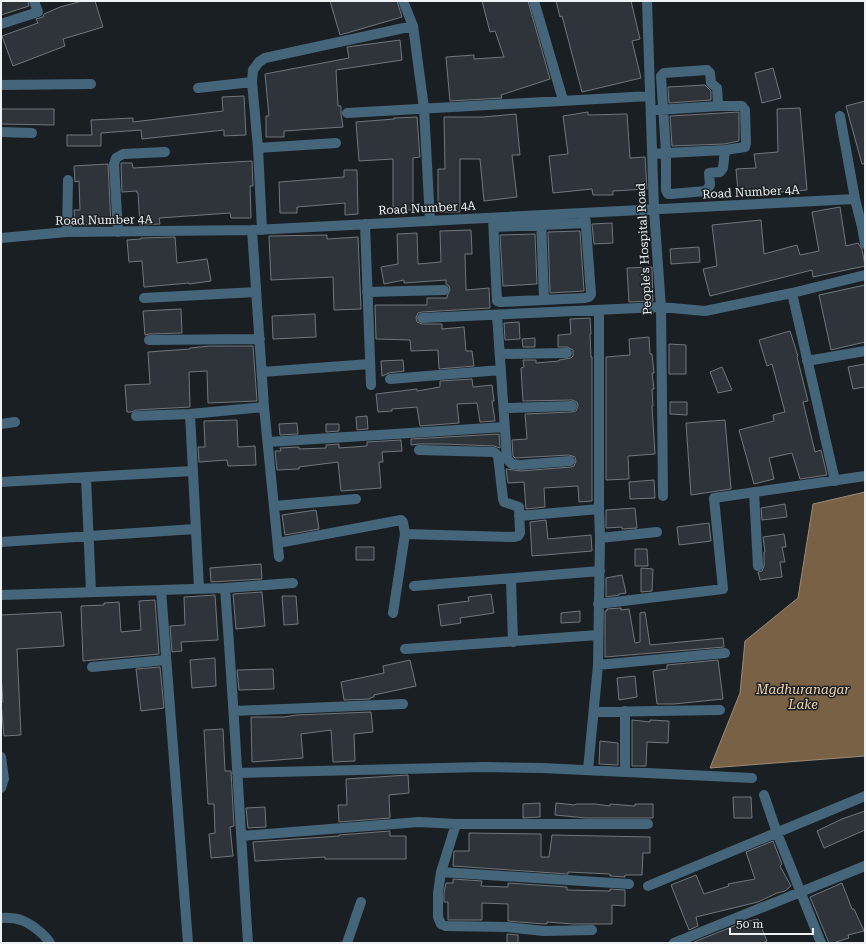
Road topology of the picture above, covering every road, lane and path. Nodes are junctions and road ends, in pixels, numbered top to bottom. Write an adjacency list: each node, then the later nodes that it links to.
1 (34, 1): 5 (street)
2 (403, 1): 6 (street)
3 (534, 1): 12 (street)
4 (647, 1): 11 (street, People's Hospital Road)
5 (1, 24)
6 (413, 26): 7 (street); 14 (street)
7 (252, 82): 10 (street); 22 (street)
8 (91, 84): 9 (street)
9 (1, 85)
10 (198, 88)
11 (650, 96): 12 (street); 16 (street, People's Hospital Road)
12 (563, 100): 14 (street)
13 (720, 106): 15 (street); 15 (street); 23 (street)
14 (424, 108): 17 (street); 31 (street)
15 (663, 110): 16 (street); 25 (street)
16 (651, 111): 26 (street, People's Hospital Road)
17 (347, 113)
18 (840, 116): 28 (street)
19 (1, 132): 20 (street)
20 (32, 133)
21 (336, 143): 22 (street)
22 (258, 148): 36 (street)
23 (725, 150): 25 (street); 25 (street)
24 (165, 152): 38 (street)
25 (666, 153): 26 (street)
26 (652, 154): 29 (street, People's Hospital Road)
27 (68, 180): 37 (street)
28 (854, 199): 29 (street, Road Number 4A); 35 (street)
29 (654, 210): 30 (street, Road Number 4A); 48 (street, People's Hospital Road)
30 (586, 218): 32 (street, Road Number 4A); 47 (street)
31 (430, 220): 33 (street, Road Number 4A); 34 (street, Road Number 4A)
32 (541, 220): 33 (street, Road Number 4A); 47 (street)
33 (493, 222): 47 (street)
34 (365, 224): 36 (street, Road Number 4A); 44 (street)
35 (864, 227): 40 (street)
36 (257, 230): 38 (street, Road Number 4A); 43 (street)
37 (67, 232): 38 (street, Road Number 4A); 39 (street, Road Number 4A)
38 (118, 232)
39 (1, 238)
40 (865, 244)
41 (865, 275): 45 (street)
42 (444, 290): 44 (street)
43 (256, 292): 46 (street); 52 (street)
44 (367, 292): 58 (street)
45 (792, 293): 48 (street); 57 (street)
46 (144, 298)
47 (544, 300)
48 (661, 307): 49 (street); 80 (street, People's Hospital Road)
49 (599, 310): 50 (street); 83 (street)
50 (497, 315): 51 (street); 56 (street)
51 (422, 318)
52 (260, 339): 53 (street); 60 (street)
53 (149, 340)
54 (865, 351): 57 (street)
55 (567, 353): 56 (street)
56 (500, 354): 59 (street)
57 (807, 361): 77 (street)
58 (370, 364): 60 (street); 62 (street)
59 (501, 370): 61 (street); 65 (street)
60 (262, 372): 64 (street)
61 (390, 379)
62 (371, 385)
63 (572, 406): 65 (street)
64 (264, 407): 66 (street); 71 (street)
65 (504, 408): 70 (street)
66 (190, 414): 67 (street); 74 (street)
67 (136, 416)
68 (15, 422): 69 (street)
69 (1, 424)
70 (505, 427): 71 (street); 73 (street)
71 (268, 442): 82 (street)
72 (419, 450): 84 (street)
73 (570, 461)
74 (192, 471): 76 (street); 85 (street)
75 (865, 476): 77 (street)
76 (86, 477): 78 (street); 88 (street)
77 (835, 481): 79 (street)
78 (1, 482)
79 (754, 492): 93 (street); 103 (street)
80 (663, 496)
81 (356, 499): 82 (street)
82 (274, 506): 91 (street)
83 (599, 509): 84 (street); 89 (street)
84 (519, 516): 87 (street)
85 (195, 529): 88 (street); 98 (street)
86 (657, 532): 89 (street)
87 (405, 534): 91 (street); 104 (street)
88 (88, 536): 90 (street); 101 (street)
89 (600, 538): 94 (street)
90 (1, 542)
91 (278, 543): 92 (street)
92 (279, 557)
93 (758, 566)
94 (600, 571): 95 (street); 103 (street)
95 (511, 579): 97 (street); 106 (street)
96 (293, 583): 99 (street)
97 (414, 586)
98 (199, 588): 99 (street); 100 (street)
99 (224, 588): 114 (street)
100 (161, 590): 101 (street); 109 (street)
101 (91, 592): 102 (street)
102 (1, 595)
103 (598, 604): 105 (street)
104 (393, 612)
105 (598, 635): 106 (street); 110 (street)
106 (514, 642): 107 (street)
107 (405, 650)
108 (725, 653): 110 (street)
109 (166, 660): 111 (street); 138 (street)
110 (598, 665): 116 (street)
111 (92, 667)
112 (404, 704): 114 (street)
113 (720, 710): 115 (street)
114 (234, 711): 120 (street)
115 (625, 711): 116 (street); 119 (street)
116 (594, 712): 118 (street)
117 (1, 757): 122 (street)
118 (588, 770): 119 (street); 120 (street)
119 (625, 772): 121 (street)
120 (237, 773): 128 (street)
121 (752, 778)
122 (1, 788)
123 (764, 795): 127 (street)
124 (865, 796): 127 (street)
125 (456, 824): 126 (street); 128 (street); 130 (street)
126 (648, 824)
127 (777, 832): 132 (street); 133 (street)
128 (241, 836): 139 (street)
129 (865, 866): 133 (street)
130 (441, 872): 131 (street); 136 (street)
131 (629, 884)
132 (648, 886)
133 (801, 892): 141 (street); 142 (street)
134 (360, 902): 140 (street)
135 (1, 918): 137 (street)
136 (592, 930)
137 (50, 943)
138 (188, 943)
139 (248, 943)
140 (347, 943)
141 (674, 943)
142 (821, 943)

